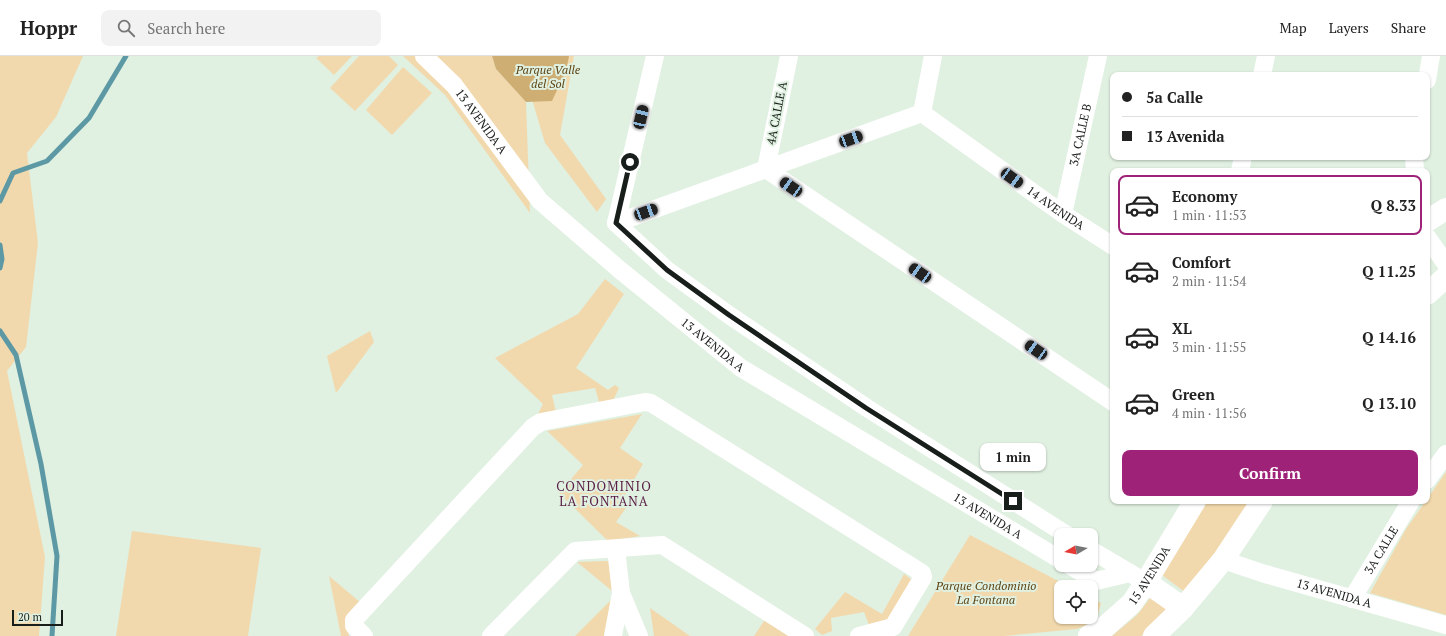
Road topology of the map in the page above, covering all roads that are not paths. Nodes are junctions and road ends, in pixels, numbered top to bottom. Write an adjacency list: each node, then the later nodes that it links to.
1 (424, 56): 30 (street, 13 AVENIDA A)
2 (655, 56): 15 (street)
3 (789, 56): 11 (street, 4A CALLE A)
4 (933, 56): 10 (street)
5 (1098, 56): 13 (street, 3A CALLE B)
6 (1266, 56): 8 (street)
7 (1431, 56): 9 (street)
8 (1263, 72)
9 (1428, 72)
10 (922, 113): 11 (street); 13 (street, 14 AVENIDA)
11 (766, 169): 15 (street); 21 (street)
12 (1446, 209): 14 (main road)
13 (1063, 214): 17 (street, 14 AVENIDA)
14 (1430, 219)
15 (616, 223): 27 (street)
16 (1430, 241): 18 (street)
17 (1110, 244)
18 (1446, 264)
19 (1446, 277): 20 (main road)
20 (1430, 291)
21 (1110, 400)
22 (1446, 454): 23 (street)
23 (1430, 476)
24 (1193, 504): 33 (main road, 15 AVENIDA)
25 (1260, 504): 31 (main road)
26 (1409, 504): 35 (street, 3A CALLE)
27 (1056, 528)
28 (616, 549): 34 (street); 39 (street); 42 (street)
29 (1098, 554): 33 (street)
30 (1054, 556)
31 (1223, 560): 35 (street, 13 AVENIDA A); 36 (main road)
32 (1081, 572): 33 (street)
33 (1138, 578): 36 (main road); 44 (main road, 15 AVENIDA)
34 (621, 592): 40 (street); 41 (street)
35 (1352, 598): 37 (street, 13 AVENIDA A)
36 (1183, 608): 45 (main road)
37 (1446, 625)
38 (364, 636): 43 (street)
39 (491, 636)
40 (613, 636)
41 (639, 636)
42 (805, 636)
43 (859, 636)
44 (1089, 636)
45 (1154, 636)

